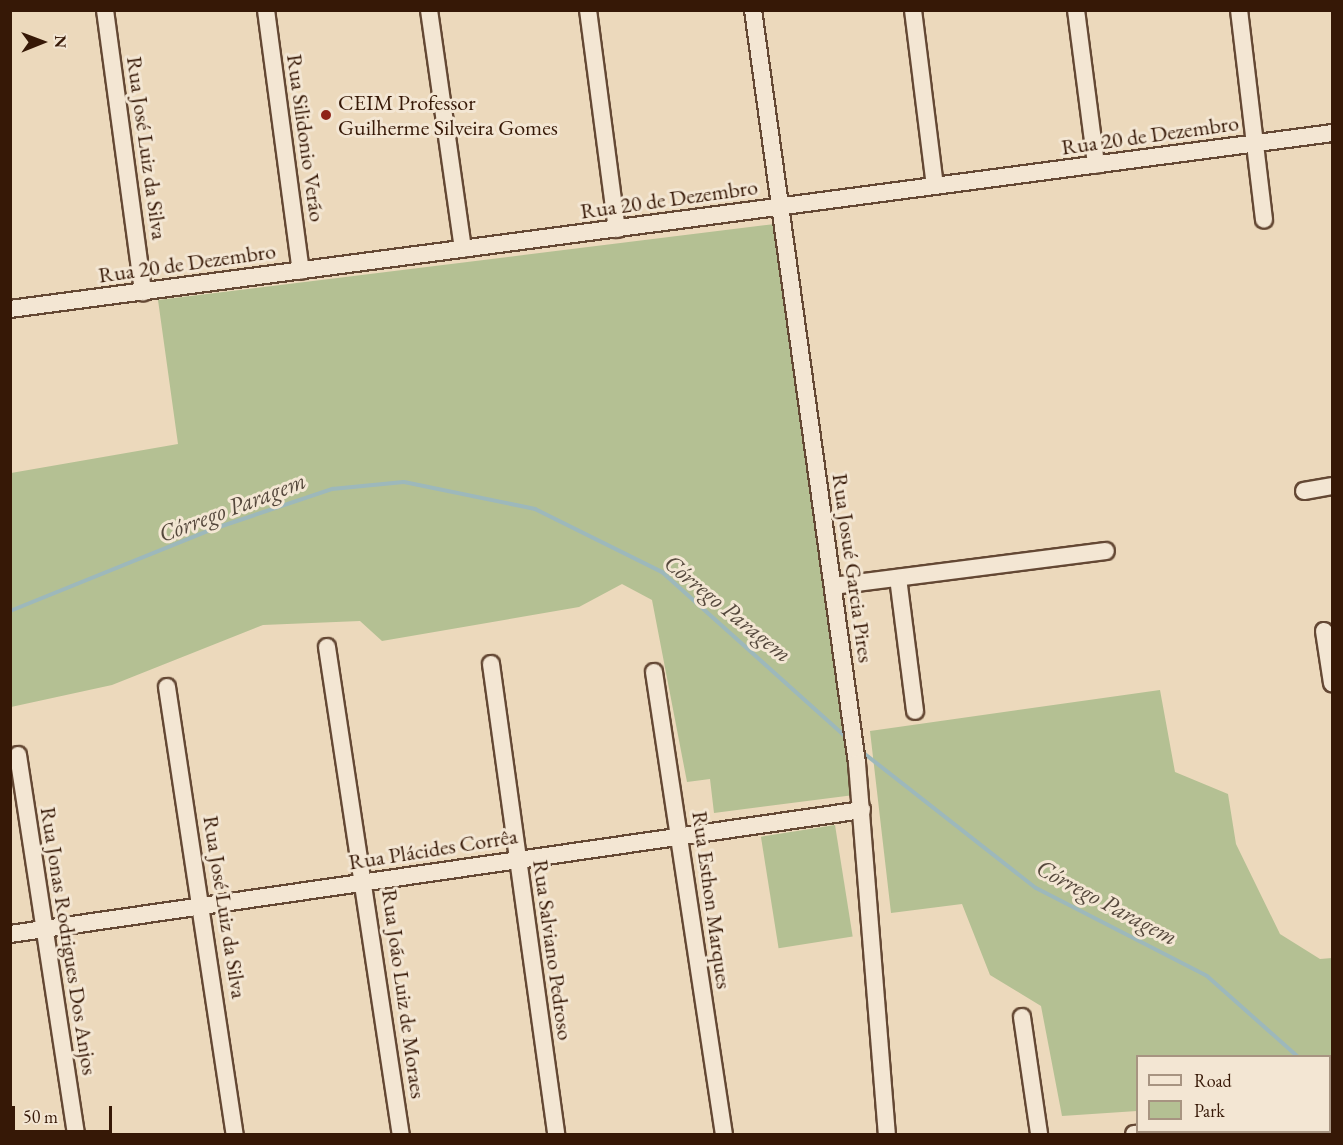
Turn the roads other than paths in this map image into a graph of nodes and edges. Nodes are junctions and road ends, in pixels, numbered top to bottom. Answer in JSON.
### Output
{"nodes":[{"id":1,"x":105,"y":10,"type":"edge"},
{"id":2,"x":266,"y":10,"type":"edge"},
{"id":3,"x":429,"y":10,"type":"edge"},
{"id":4,"x":588,"y":10,"type":"edge"},
{"id":5,"x":753,"y":10,"type":"edge"},
{"id":6,"x":913,"y":10,"type":"edge"},
{"id":7,"x":1076,"y":10,"type":"edge"},
{"id":8,"x":1239,"y":10,"type":"edge"},
{"id":9,"x":1332,"y":133,"type":"edge"},
{"id":10,"x":1256,"y":143,"type":"junction"},
{"id":11,"x":1096,"y":165,"type":"junction"},
{"id":12,"x":936,"y":186,"type":"junction"},
{"id":13,"x":779,"y":207,"type":"junction"},
{"id":14,"x":1264,"y":220,"type":"dead end"},
{"id":15,"x":617,"y":228,"type":"junction"},
{"id":16,"x":463,"y":249,"type":"junction"},
{"id":17,"x":301,"y":271,"type":"junction"},
{"id":18,"x":143,"y":292,"type":"junction"},
{"id":19,"x":10,"y":309,"type":"edge"},
{"id":20,"x":1332,"y":486,"type":"edge"},
{"id":21,"x":1304,"y":491,"type":"dead end"},
{"id":22,"x":1106,"y":551,"type":"dead end"},
{"id":23,"x":898,"y":578,"type":"junction"},
{"id":24,"x":833,"y":586,"type":"junction"},
{"id":25,"x":1324,"y":631,"type":"dead end"},
{"id":26,"x":327,"y":647,"type":"dead end"},
{"id":27,"x":491,"y":664,"type":"dead end"},
{"id":28,"x":654,"y":672,"type":"dead end"},
{"id":29,"x":1332,"y":683,"type":"edge"},
{"id":30,"x":167,"y":687,"type":"dead end"},
{"id":31,"x":915,"y":711,"type":"dead end"},
{"id":32,"x":18,"y":755,"type":"dead end"},
{"id":33,"x":862,"y":810,"type":"junction"},
{"id":34,"x":680,"y":833,"type":"junction"},
{"id":35,"x":518,"y":858,"type":"junction"},
{"id":36,"x":366,"y":882,"type":"junction"},
{"id":37,"x":203,"y":906,"type":"junction"},
{"id":38,"x":47,"y":929,"type":"junction"},
{"id":39,"x":10,"y":934,"type":"edge"},
{"id":40,"x":1022,"y":1017,"type":"dead end"},
{"id":41,"x":76,"y":1134,"type":"edge"},
{"id":42,"x":236,"y":1134,"type":"edge"},
{"id":43,"x":401,"y":1134,"type":"edge"},
{"id":44,"x":556,"y":1134,"type":"edge"},
{"id":45,"x":724,"y":1134,"type":"edge"},
{"id":46,"x":887,"y":1134,"type":"edge"},
{"id":47,"x":1039,"y":1134,"type":"edge"}],
"edges":[{"from":1,"to":18,"type":"street","name":"Rua José Luiz da Silva"},
{"from":2,"to":17,"type":"street","name":"Rua Silidonio Verão"},
{"from":3,"to":16,"type":"street"},
{"from":4,"to":15,"type":"street"},
{"from":5,"to":13,"type":"street","name":"Rua Josué Garcia Pires"},
{"from":6,"to":12,"type":"street"},
{"from":7,"to":11,"type":"street"},
{"from":8,"to":10,"type":"street"},
{"from":9,"to":10,"type":"street","name":"Rua 20 de Dezembro"},
{"from":10,"to":11,"type":"street","name":"Rua 20 de Dezembro"},
{"from":10,"to":14,"type":"street"},
{"from":11,"to":12,"type":"street","name":"Rua 20 de Dezembro"},
{"from":12,"to":13,"type":"street","name":"Rua 20 de Dezembro"},
{"from":13,"to":15,"type":"street","name":"Rua 20 de Dezembro"},
{"from":13,"to":24,"type":"street","name":"Rua Josué Garcia Pires"},
{"from":15,"to":16,"type":"street","name":"Rua 20 de Dezembro"},
{"from":16,"to":17,"type":"street","name":"Rua 20 de Dezembro"},
{"from":17,"to":18,"type":"street","name":"Rua 20 de Dezembro"},
{"from":18,"to":19,"type":"street","name":"Rua 20 de Dezembro"},
{"from":20,"to":21,"type":"street"},
{"from":22,"to":23,"type":"street"},
{"from":23,"to":24,"type":"street"},
{"from":23,"to":31,"type":"street"},
{"from":24,"to":33,"type":"street","name":"Rua Josué Garcia Pires"},
{"from":25,"to":29,"type":"street"},
{"from":26,"to":36,"type":"street","name":"Rua João Luiz de Moraes"},
{"from":27,"to":35,"type":"street","name":"Rua Salviano Pedroso"},
{"from":28,"to":34,"type":"street","name":"Rua Esthon Marques"},
{"from":30,"to":37,"type":"street","name":"Rua José Luiz da Silva"},
{"from":32,"to":38,"type":"street","name":"Rua Jonas Rodrigues Dos Anjos"},
{"from":33,"to":34,"type":"street","name":"Rua Plácides Corrêa"},
{"from":33,"to":46,"type":"street","name":"Rua Josué Garcia Pires"},
{"from":34,"to":35,"type":"street","name":"Rua Plácides Corrêa"},
{"from":34,"to":45,"type":"street","name":"Rua Esthon Marques"},
{"from":35,"to":36,"type":"street","name":"Rua Plácides Corrêa"},
{"from":35,"to":44,"type":"street","name":"Rua Salviano Pedroso"},
{"from":36,"to":37,"type":"street","name":"Rua Plácides Corrêa"},
{"from":36,"to":43,"type":"street","name":"Rua João Luiz de Moraes"},
{"from":37,"to":38,"type":"street","name":"Rua Plácides Corrêa"},
{"from":37,"to":42,"type":"street","name":"Rua José Luiz da Silva"},
{"from":38,"to":39,"type":"street","name":"Rua Plácides Corrêa"},
{"from":38,"to":41,"type":"street","name":"Rua Jonas Rodrigues Dos Anjos"},
{"from":40,"to":47,"type":"street"}]}
